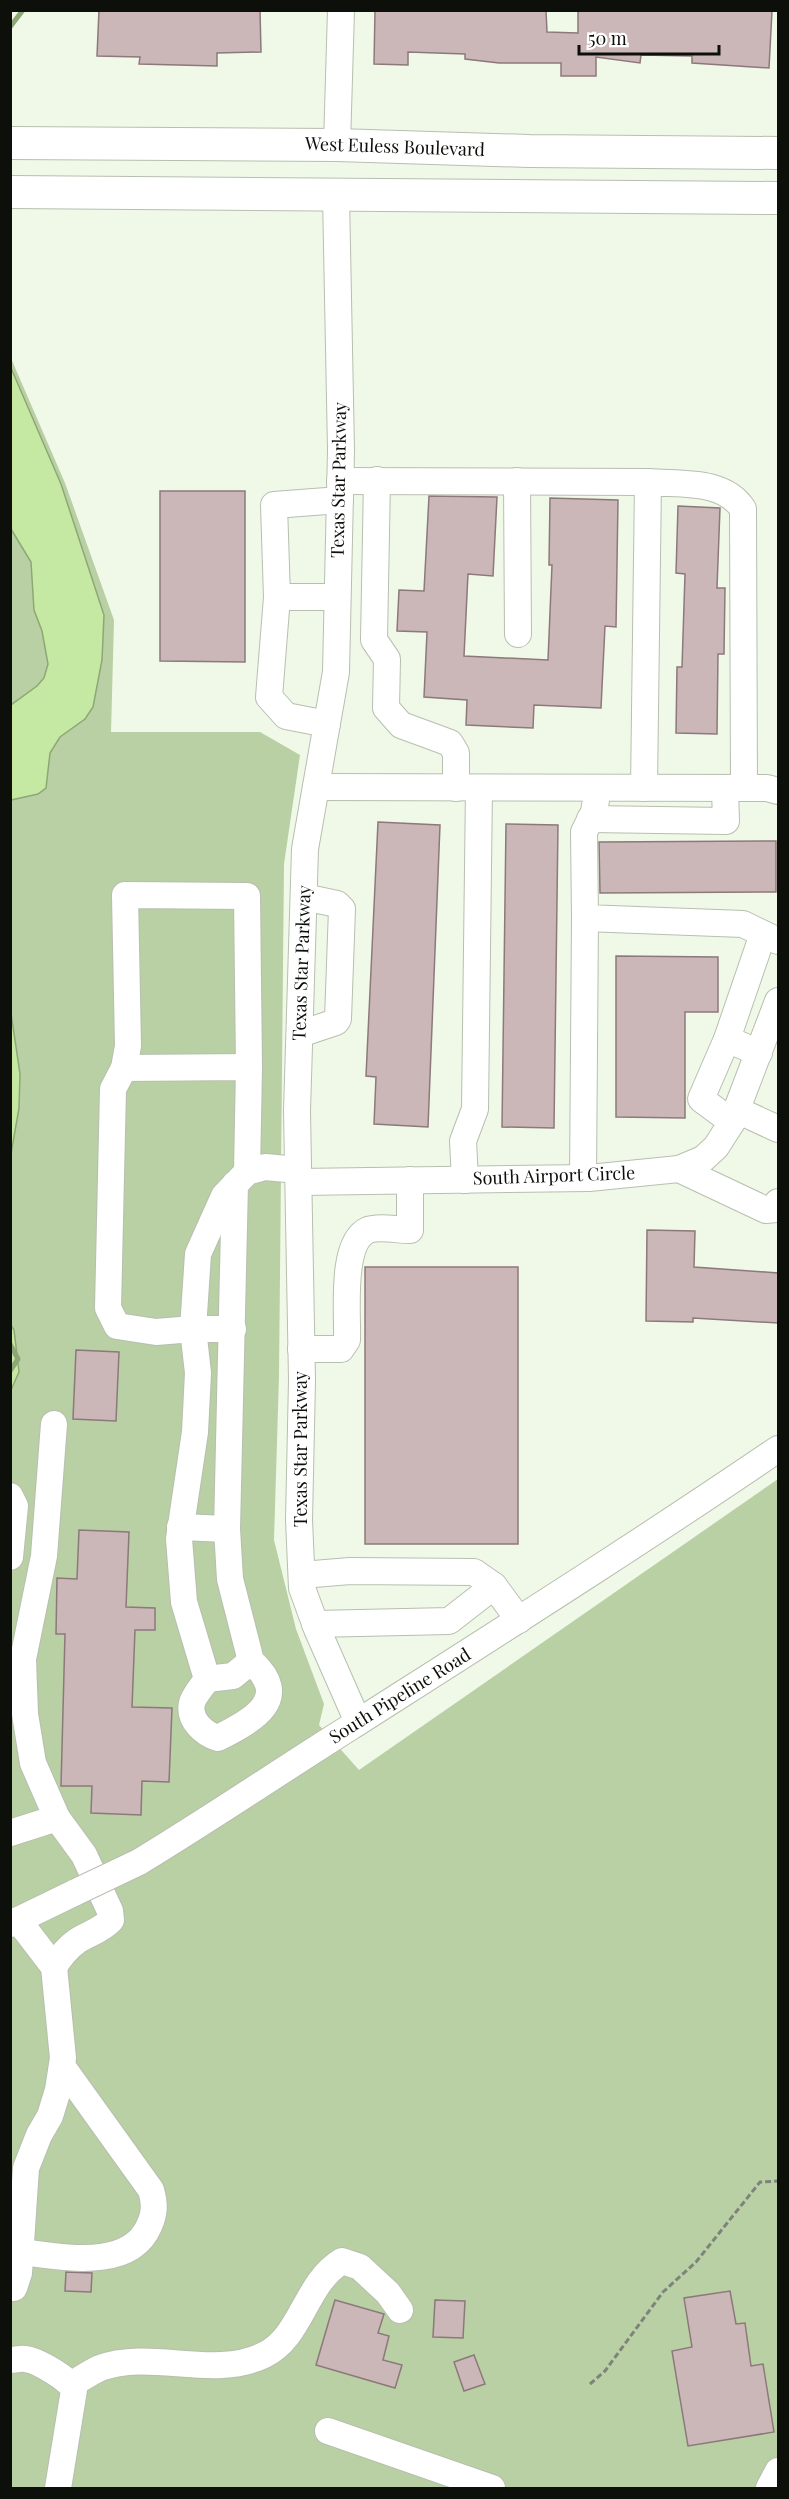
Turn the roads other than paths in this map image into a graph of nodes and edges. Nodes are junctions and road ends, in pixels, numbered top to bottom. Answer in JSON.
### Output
{"nodes":[{"id":1,"x":340,"y":10,"type":"edge"},
{"id":2,"x":10,"y":143,"type":"edge"},
{"id":3,"x":337,"y":145,"type":"junction"},
{"id":4,"x":778,"y":153,"type":"edge"},
{"id":5,"x":10,"y":192,"type":"edge"},
{"id":6,"x":336,"y":195,"type":"junction"},
{"id":7,"x":778,"y":198,"type":"edge"},
{"id":8,"x":377,"y":480,"type":"junction"},
{"id":9,"x":517,"y":481,"type":"junction"},
{"id":10,"x":648,"y":482,"type":"junction"},
{"id":11,"x":340,"y":490,"type":"junction"},
{"id":12,"x":278,"y":597,"type":"junction"},
{"id":13,"x":337,"y":597,"type":"junction"},
{"id":14,"x":518,"y":634,"type":"dead end"},
{"id":15,"x":327,"y":724,"type":"junction"},
{"id":16,"x":316,"y":787,"type":"junction"},
{"id":17,"x":467,"y":788,"type":"junction"},
{"id":18,"x":598,"y":788,"type":"junction"},
{"id":19,"x":644,"y":788,"type":"junction"},
{"id":20,"x":735,"y":788,"type":"junction"},
{"id":21,"x":778,"y":791,"type":"edge"},
{"id":22,"x":590,"y":819,"type":"junction"},
{"id":23,"x":304,"y":897,"type":"junction"},
{"id":24,"x":585,"y":918,"type":"junction"},
{"id":25,"x":771,"y":937,"type":"edge"},
{"id":26,"x":778,"y":1001,"type":"edge"},
{"id":27,"x":300,"y":1034,"type":"junction"},
{"id":28,"x":727,"y":1039,"type":"junction"},
{"id":29,"x":759,"y":1053,"type":"junction"},
{"id":30,"x":249,"y":1067,"type":"junction"},
{"id":31,"x":124,"y":1068,"type":"junction"},
{"id":32,"x":734,"y":1116,"type":"junction"},
{"id":33,"x":778,"y":1128,"type":"edge"},
{"id":34,"x":679,"y":1169,"type":"junction"},
{"id":35,"x":298,"y":1176,"type":"junction"},
{"id":36,"x":241,"y":1178,"type":"junction"},
{"id":37,"x":583,"y":1178,"type":"junction"},
{"id":38,"x":410,"y":1180,"type":"junction"},
{"id":39,"x":465,"y":1180,"type":"junction"},
{"id":40,"x":778,"y":1202,"type":"edge"},
{"id":41,"x":193,"y":1329,"type":"junction"},
{"id":42,"x":233,"y":1329,"type":"junction"},
{"id":43,"x":301,"y":1349,"type":"junction"},
{"id":44,"x":54,"y":1424,"type":"dead end"},
{"id":45,"x":778,"y":1449,"type":"edge"},
{"id":46,"x":10,"y":1496,"type":"edge"},
{"id":47,"x":180,"y":1527,"type":"junction"},
{"id":48,"x":227,"y":1529,"type":"junction"},
{"id":49,"x":10,"y":1557,"type":"edge"},
{"id":50,"x":302,"y":1575,"type":"junction"},
{"id":51,"x":495,"y":1586,"type":"junction"},
{"id":52,"x":519,"y":1620,"type":"junction"},
{"id":53,"x":315,"y":1624,"type":"junction"},
{"id":54,"x":252,"y":1660,"type":"junction"},
{"id":55,"x":207,"y":1679,"type":"junction"},
{"id":56,"x":358,"y":1722,"type":"junction"},
{"id":57,"x":57,"y":1818,"type":"junction"},
{"id":58,"x":10,"y":1833,"type":"edge"},
{"id":59,"x":14,"y":1922,"type":"edge"},
{"id":60,"x":54,"y":1967,"type":"junction"},
{"id":61,"x":62,"y":2066,"type":"junction"},
{"id":62,"x":20,"y":2252,"type":"junction"},
{"id":63,"x":10,"y":2288,"type":"edge"},
{"id":64,"x":400,"y":2310,"type":"dead end"},
{"id":65,"x":10,"y":2360,"type":"edge"},
{"id":66,"x":72,"y":2384,"type":"junction"},
{"id":67,"x":328,"y":2431,"type":"dead end"},
{"id":68,"x":778,"y":2471,"type":"edge"},
{"id":69,"x":58,"y":2488,"type":"edge"},
{"id":70,"x":492,"y":2488,"type":"edge"},
{"id":71,"x":769,"y":2488,"type":"edge"}],
"edges":[{"from":1,"to":3,"type":"street"},
{"from":2,"to":3,"type":"main road","name":"West Euless Boulevard"},
{"from":3,"to":4,"type":"main road","name":"West Euless Boulevard"},
{"from":3,"to":6,"type":"main road"},
{"from":5,"to":6,"type":"main road"},
{"from":6,"to":7,"type":"main road"},
{"from":6,"to":11,"type":"street","name":"Texas Star Parkway"},
{"from":8,"to":9,"type":"street"},
{"from":8,"to":11,"type":"street"},
{"from":8,"to":17,"type":"street"},
{"from":9,"to":10,"type":"street"},
{"from":9,"to":14,"type":"street"},
{"from":10,"to":19,"type":"street"},
{"from":10,"to":20,"type":"street"},
{"from":11,"to":12,"type":"street"},
{"from":11,"to":13,"type":"street","name":"Texas Star Parkway"},
{"from":12,"to":13,"type":"street"},
{"from":12,"to":15,"type":"street"},
{"from":13,"to":15,"type":"street","name":"Texas Star Parkway"},
{"from":15,"to":16,"type":"street","name":"Texas Star Parkway"},
{"from":16,"to":17,"type":"street"},
{"from":16,"to":23,"type":"street","name":"Texas Star Parkway"},
{"from":17,"to":18,"type":"street"},
{"from":17,"to":39,"type":"street"},
{"from":18,"to":19,"type":"street"},
{"from":18,"to":22,"type":"street"},
{"from":19,"to":20,"type":"street"},
{"from":20,"to":21,"type":"street"},
{"from":20,"to":22,"type":"street"},
{"from":22,"to":24,"type":"street"},
{"from":23,"to":27,"type":"street","name":"Texas Star Parkway"},
{"from":23,"to":27,"type":"street"},
{"from":24,"to":25,"type":"street"},
{"from":24,"to":37,"type":"street"},
{"from":25,"to":28,"type":"street"},
{"from":26,"to":29,"type":"street","name":"South Airport Circle"},
{"from":27,"to":35,"type":"street","name":"Texas Star Parkway"},
{"from":28,"to":29,"type":"street"},
{"from":28,"to":32,"type":"street"},
{"from":29,"to":32,"type":"street","name":"South Airport Circle"},
{"from":30,"to":31,"type":"street"},
{"from":30,"to":31,"type":"street"},
{"from":30,"to":36,"type":"street"},
{"from":31,"to":41,"type":"street"},
{"from":32,"to":33,"type":"street"},
{"from":32,"to":34,"type":"street","name":"South Airport Circle"},
{"from":34,"to":37,"type":"street","name":"South Airport Circle"},
{"from":34,"to":40,"type":"street"},
{"from":35,"to":36,"type":"street","name":"South Airport Circle"},
{"from":35,"to":38,"type":"street","name":"South Airport Circle"},
{"from":35,"to":43,"type":"street","name":"Texas Star Parkway"},
{"from":36,"to":41,"type":"street"},
{"from":36,"to":42,"type":"street"},
{"from":37,"to":39,"type":"street","name":"South Airport Circle"},
{"from":38,"to":39,"type":"street","name":"South Airport Circle"},
{"from":38,"to":43,"type":"street"},
{"from":41,"to":42,"type":"street"},
{"from":41,"to":47,"type":"street"},
{"from":42,"to":48,"type":"street"},
{"from":43,"to":50,"type":"street","name":"Texas Star Parkway"},
{"from":44,"to":57,"type":"street"},
{"from":45,"to":52,"type":"street","name":"South Pipeline Road"},
{"from":46,"to":49,"type":"street"},
{"from":47,"to":48,"type":"street"},
{"from":47,"to":55,"type":"street"},
{"from":48,"to":54,"type":"street"},
{"from":50,"to":51,"type":"street"},
{"from":50,"to":53,"type":"street","name":"Texas Star Parkway"},
{"from":51,"to":52,"type":"street"},
{"from":51,"to":53,"type":"street"},
{"from":52,"to":56,"type":"street","name":"South Pipeline Road"},
{"from":53,"to":56,"type":"street","name":"Texas Star Parkway"},
{"from":54,"to":55,"type":"street"},
{"from":54,"to":55,"type":"street"},
{"from":56,"to":59,"type":"street","name":"South Pipeline Road","bridge":true},
{"from":57,"to":58,"type":"street"},
{"from":57,"to":60,"type":"street"},
{"from":59,"to":60,"type":"street"},
{"from":60,"to":61,"type":"street"},
{"from":61,"to":62,"type":"street"},
{"from":61,"to":62,"type":"street"},
{"from":62,"to":63,"type":"street"},
{"from":64,"to":66,"type":"street"},
{"from":65,"to":66,"type":"street"},
{"from":66,"to":69,"type":"street"},
{"from":67,"to":70,"type":"street"},
{"from":68,"to":71,"type":"street"}]}
